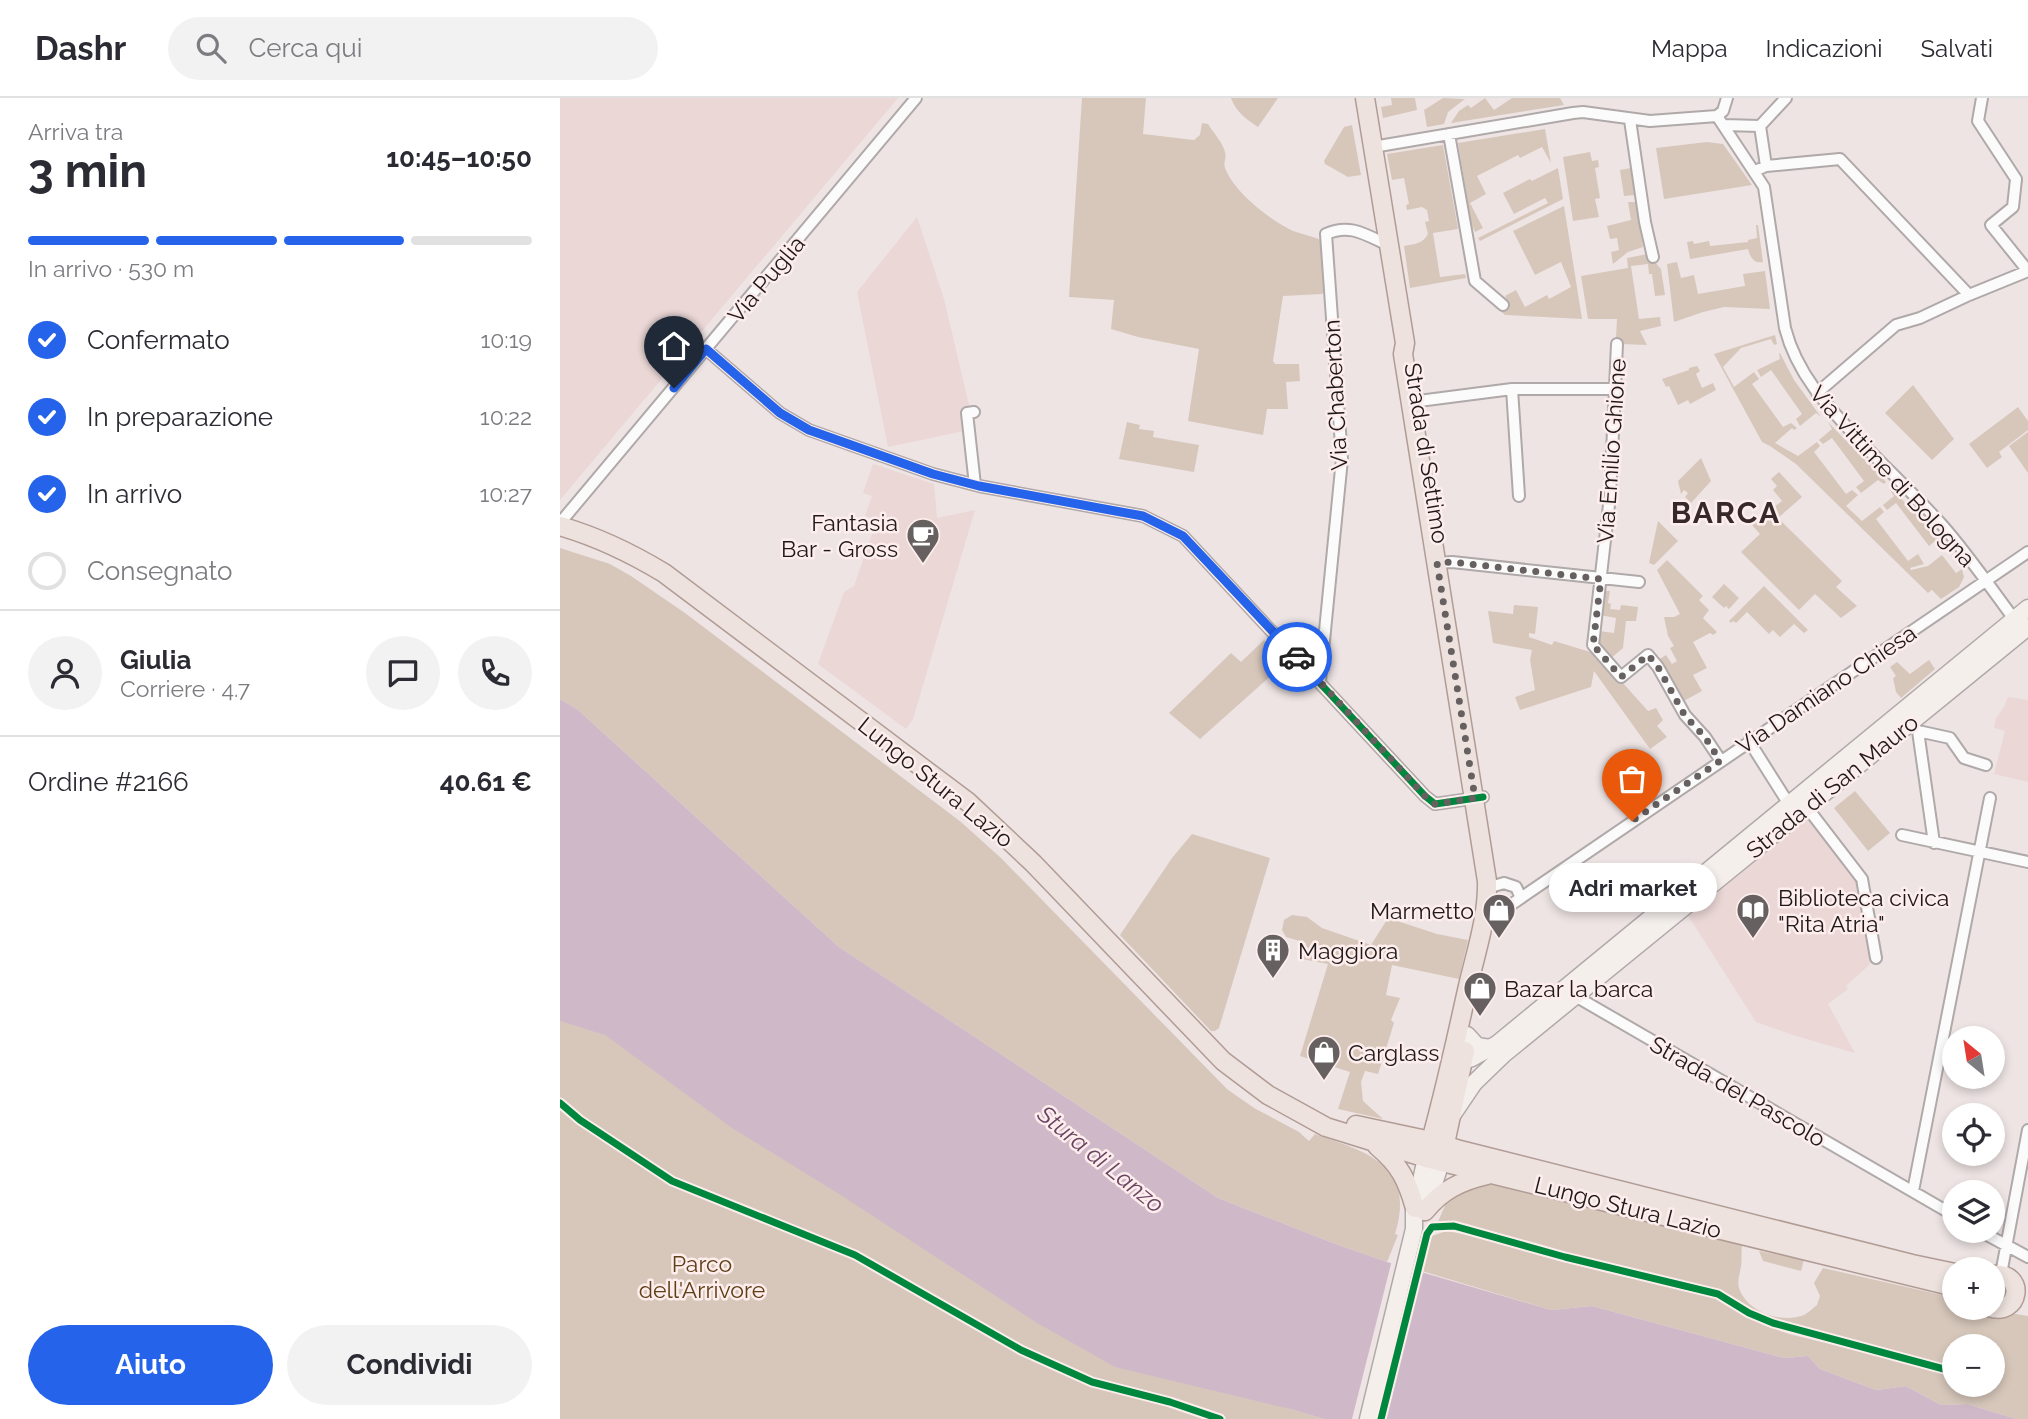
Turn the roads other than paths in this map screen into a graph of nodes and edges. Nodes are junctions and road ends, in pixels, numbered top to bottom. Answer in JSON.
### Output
{"nodes":[{"id":1,"x":916,"y":98,"type":"edge"},
{"id":2,"x":1364,"y":98,"type":"edge"},
{"id":3,"x":1727,"y":98,"type":"edge"},
{"id":4,"x":1786,"y":98,"type":"edge"},
{"id":5,"x":1982,"y":98,"type":"edge"},
{"id":6,"x":1630,"y":120,"type":"junction"},
{"id":7,"x":1721,"y":121,"type":"junction"},
{"id":8,"x":1760,"y":126,"type":"junction"},
{"id":9,"x":1449,"y":134,"type":"junction"},
{"id":10,"x":1373,"y":148,"type":"junction"},
{"id":11,"x":1766,"y":166,"type":"junction"},
{"id":12,"x":1755,"y":171,"type":"junction"},
{"id":13,"x":1388,"y":245,"type":"junction"},
{"id":14,"x":1653,"y":257,"type":"dead end"},
{"id":15,"x":2028,"y":271,"type":"edge"},
{"id":16,"x":1969,"y":295,"type":"junction"},
{"id":17,"x":1503,"y":305,"type":"dead end"},
{"id":18,"x":1873,"y":327,"type":"dead end"},
{"id":19,"x":1880,"y":339,"type":"junction"},
{"id":20,"x":1618,"y":344,"type":"dead end"},
{"id":21,"x":706,"y":349,"type":"junction"},
{"id":22,"x":1512,"y":389,"type":"junction"},
{"id":23,"x":1616,"y":389,"type":"junction"},
{"id":24,"x":1816,"y":393,"type":"junction"},
{"id":25,"x":1415,"y":402,"type":"junction"},
{"id":26,"x":974,"y":412,"type":"dead end"},
{"id":27,"x":975,"y":485,"type":"junction"},
{"id":28,"x":1519,"y":496,"type":"dead end"},
{"id":29,"x":560,"y":524,"type":"edge"},
{"id":30,"x":2028,"y":552,"type":"edge"},
{"id":31,"x":1441,"y":563,"type":"junction"},
{"id":32,"x":1601,"y":579,"type":"junction"},
{"id":33,"x":1985,"y":580,"type":"junction"},
{"id":34,"x":1640,"y":582,"type":"dead end"},
{"id":35,"x":2028,"y":608,"type":"edge"},
{"id":36,"x":2022,"y":626,"type":"edge"},
{"id":37,"x":1320,"y":681,"type":"junction"},
{"id":38,"x":1914,"y":727,"type":"junction"},
{"id":39,"x":1749,"y":741,"type":"junction"},
{"id":40,"x":1720,"y":761,"type":"junction"},
{"id":41,"x":1986,"y":765,"type":"dead end"},
{"id":42,"x":1479,"y":797,"type":"junction"},
{"id":43,"x":1990,"y":798,"type":"dead end"},
{"id":44,"x":1797,"y":809,"type":"junction"},
{"id":45,"x":1902,"y":835,"type":"dead end"},
{"id":46,"x":1934,"y":843,"type":"junction"},
{"id":47,"x":1979,"y":852,"type":"junction"},
{"id":48,"x":2028,"y":862,"type":"edge"},
{"id":49,"x":1493,"y":886,"type":"junction"},
{"id":50,"x":1521,"y":898,"type":"junction"},
{"id":51,"x":1491,"y":913,"type":"junction"},
{"id":52,"x":1876,"y":958,"type":"dead end"},
{"id":53,"x":1570,"y":993,"type":"junction"},
{"id":54,"x":1467,"y":1035,"type":"junction"},
{"id":55,"x":1490,"y":1048,"type":"junction"},
{"id":56,"x":1457,"y":1063,"type":"junction"},
{"id":57,"x":1305,"y":1115,"type":"junction"},
{"id":58,"x":1452,"y":1116,"type":"junction"},
{"id":59,"x":2028,"y":1130,"type":"edge"},
{"id":60,"x":1369,"y":1140,"type":"junction"},
{"id":61,"x":1436,"y":1151,"type":"junction"},
{"id":62,"x":2025,"y":1158,"type":"edge"},
{"id":63,"x":1492,"y":1174,"type":"junction"},
{"id":64,"x":1913,"y":1191,"type":"junction"},
{"id":65,"x":1942,"y":1208,"type":"edge"},
{"id":66,"x":1420,"y":1210,"type":"junction"},
{"id":67,"x":1999,"y":1243,"type":"edge"},
{"id":68,"x":2006,"y":1247,"type":"junction"},
{"id":69,"x":2028,"y":1257,"type":"edge"},
{"id":70,"x":1942,"y":1269,"type":"edge"},
{"id":71,"x":1942,"y":1284,"type":"edge"},
{"id":72,"x":2013,"y":1289,"type":"edge"},
{"id":73,"x":1368,"y":1419,"type":"edge"}],
"edges":[{"from":1,"to":21,"type":"street","name":"Via Puglia"},
{"from":2,"to":10,"type":"main road","name":"Strada di Settimo"},
{"from":3,"to":7,"type":"street"},
{"from":4,"to":8,"type":"street"},
{"from":5,"to":15,"type":"street"},
{"from":6,"to":7,"type":"street"},
{"from":6,"to":9,"type":"street"},
{"from":6,"to":14,"type":"street"},
{"from":7,"to":8,"type":"street"},
{"from":7,"to":12,"type":"street","name":"Via Vittime di Bologna"},
{"from":8,"to":11,"type":"street"},
{"from":9,"to":10,"type":"street"},
{"from":9,"to":17,"type":"street"},
{"from":10,"to":13,"type":"main road","name":"Strada di Settimo"},
{"from":11,"to":12,"type":"street"},
{"from":11,"to":16,"type":"street"},
{"from":12,"to":24,"type":"street","name":"Via Vittime di Bologna"},
{"from":13,"to":25,"type":"main road","name":"Strada di Settimo"},
{"from":13,"to":37,"type":"street","name":"Via Chaberton"},
{"from":15,"to":16,"type":"street"},
{"from":16,"to":19,"type":"street"},
{"from":18,"to":19,"type":"street"},
{"from":19,"to":24,"type":"street"},
{"from":20,"to":23,"type":"street","name":"Via Emilio Ghione"},
{"from":21,"to":27,"type":"street"},
{"from":21,"to":29,"type":"street","name":"Via Puglia"},
{"from":22,"to":23,"type":"street"},
{"from":22,"to":25,"type":"street"},
{"from":22,"to":28,"type":"street"},
{"from":23,"to":32,"type":"street","name":"Via Emilio Ghione"},
{"from":24,"to":33,"type":"street","name":"Via Vittime di Bologna"},
{"from":25,"to":31,"type":"main road","name":"Strada di Settimo"},
{"from":26,"to":27,"type":"street"},
{"from":27,"to":37,"type":"street"},
{"from":29,"to":57,"type":"main road","name":"Lungo Stura Lazio"},
{"from":30,"to":33,"type":"street","name":"Via Damiano Chiesa"},
{"from":31,"to":32,"type":"street"},
{"from":31,"to":42,"type":"main road","name":"Strada di Settimo"},
{"from":32,"to":34,"type":"street"},
{"from":32,"to":40,"type":"street","name":"Via Emilio Ghione"},
{"from":33,"to":36,"type":"street","name":"Via Vittime di Bologna"},
{"from":33,"to":39,"type":"street","name":"Via Damiano Chiesa"},
{"from":35,"to":36,"type":"main road","name":"Strada di San Mauro"},
{"from":36,"to":38,"type":"main road","name":"Strada di San Mauro"},
{"from":36,"to":44,"type":"main road","name":"Strada di San Mauro"},
{"from":37,"to":42,"type":"street"},
{"from":38,"to":41,"type":"street"},
{"from":38,"to":44,"type":"main road","name":"Strada di San Mauro"},
{"from":38,"to":46,"type":"street"},
{"from":39,"to":40,"type":"street","name":"Via Damiano Chiesa"},
{"from":39,"to":44,"type":"street"},
{"from":40,"to":50,"type":"street","name":"Via Damiano Chiesa"},
{"from":42,"to":49,"type":"main road","name":"Strada di Settimo"},
{"from":43,"to":47,"type":"street"},
{"from":44,"to":52,"type":"street"},
{"from":44,"to":53,"type":"main road","name":"Strada di San Mauro"},
{"from":45,"to":46,"type":"street"},
{"from":46,"to":47,"type":"street"},
{"from":47,"to":48,"type":"street"},
{"from":47,"to":64,"type":"street"},
{"from":49,"to":50,"type":"street"},
{"from":49,"to":51,"type":"main road","name":"Strada di Settimo"},
{"from":50,"to":51,"type":"street","name":"Via Damiano Chiesa"},
{"from":51,"to":54,"type":"main road","name":"Strada di Settimo"},
{"from":51,"to":56,"type":"main road","name":"Strada di Settimo"},
{"from":53,"to":55,"type":"main road","name":"Strada di San Mauro"},
{"from":53,"to":58,"type":"main road","name":"Strada di San Mauro"},
{"from":53,"to":64,"type":"street","name":"Strada del Pascolo"},
{"from":54,"to":55,"type":"main road"},
{"from":54,"to":56,"type":"main road","name":"Strada di Settimo"},
{"from":55,"to":56,"type":"main road","name":"Strada di San Mauro"},
{"from":56,"to":58,"type":"main road"},
{"from":56,"to":61,"type":"main road"},
{"from":57,"to":60,"type":"main road","name":"Lungo Stura Lazio"},
{"from":57,"to":61,"type":"main road","name":"Lungo Stura Lazio"},
{"from":58,"to":61,"type":"main road"},
{"from":59,"to":62,"type":"street"},
{"from":60,"to":61,"type":"main road","name":"Lungo Stura Lazio"},
{"from":60,"to":66,"type":"main road"},
{"from":61,"to":63,"type":"main road","name":"Lungo Stura Lazio"},
{"from":61,"to":66,"type":"main road"},
{"from":61,"to":70,"type":"main road","name":"Lungo Stura Lazio"},
{"from":62,"to":68,"type":"street"},
{"from":63,"to":66,"type":"main road"},
{"from":63,"to":71,"type":"main road","name":"Lungo Stura Lazio"},
{"from":64,"to":65,"type":"street","name":"Strada del Pascolo"},
{"from":66,"to":73,"type":"main road"},
{"from":67,"to":68,"type":"street"},
{"from":68,"to":69,"type":"street"},
{"from":68,"to":72,"type":"street"}]}
